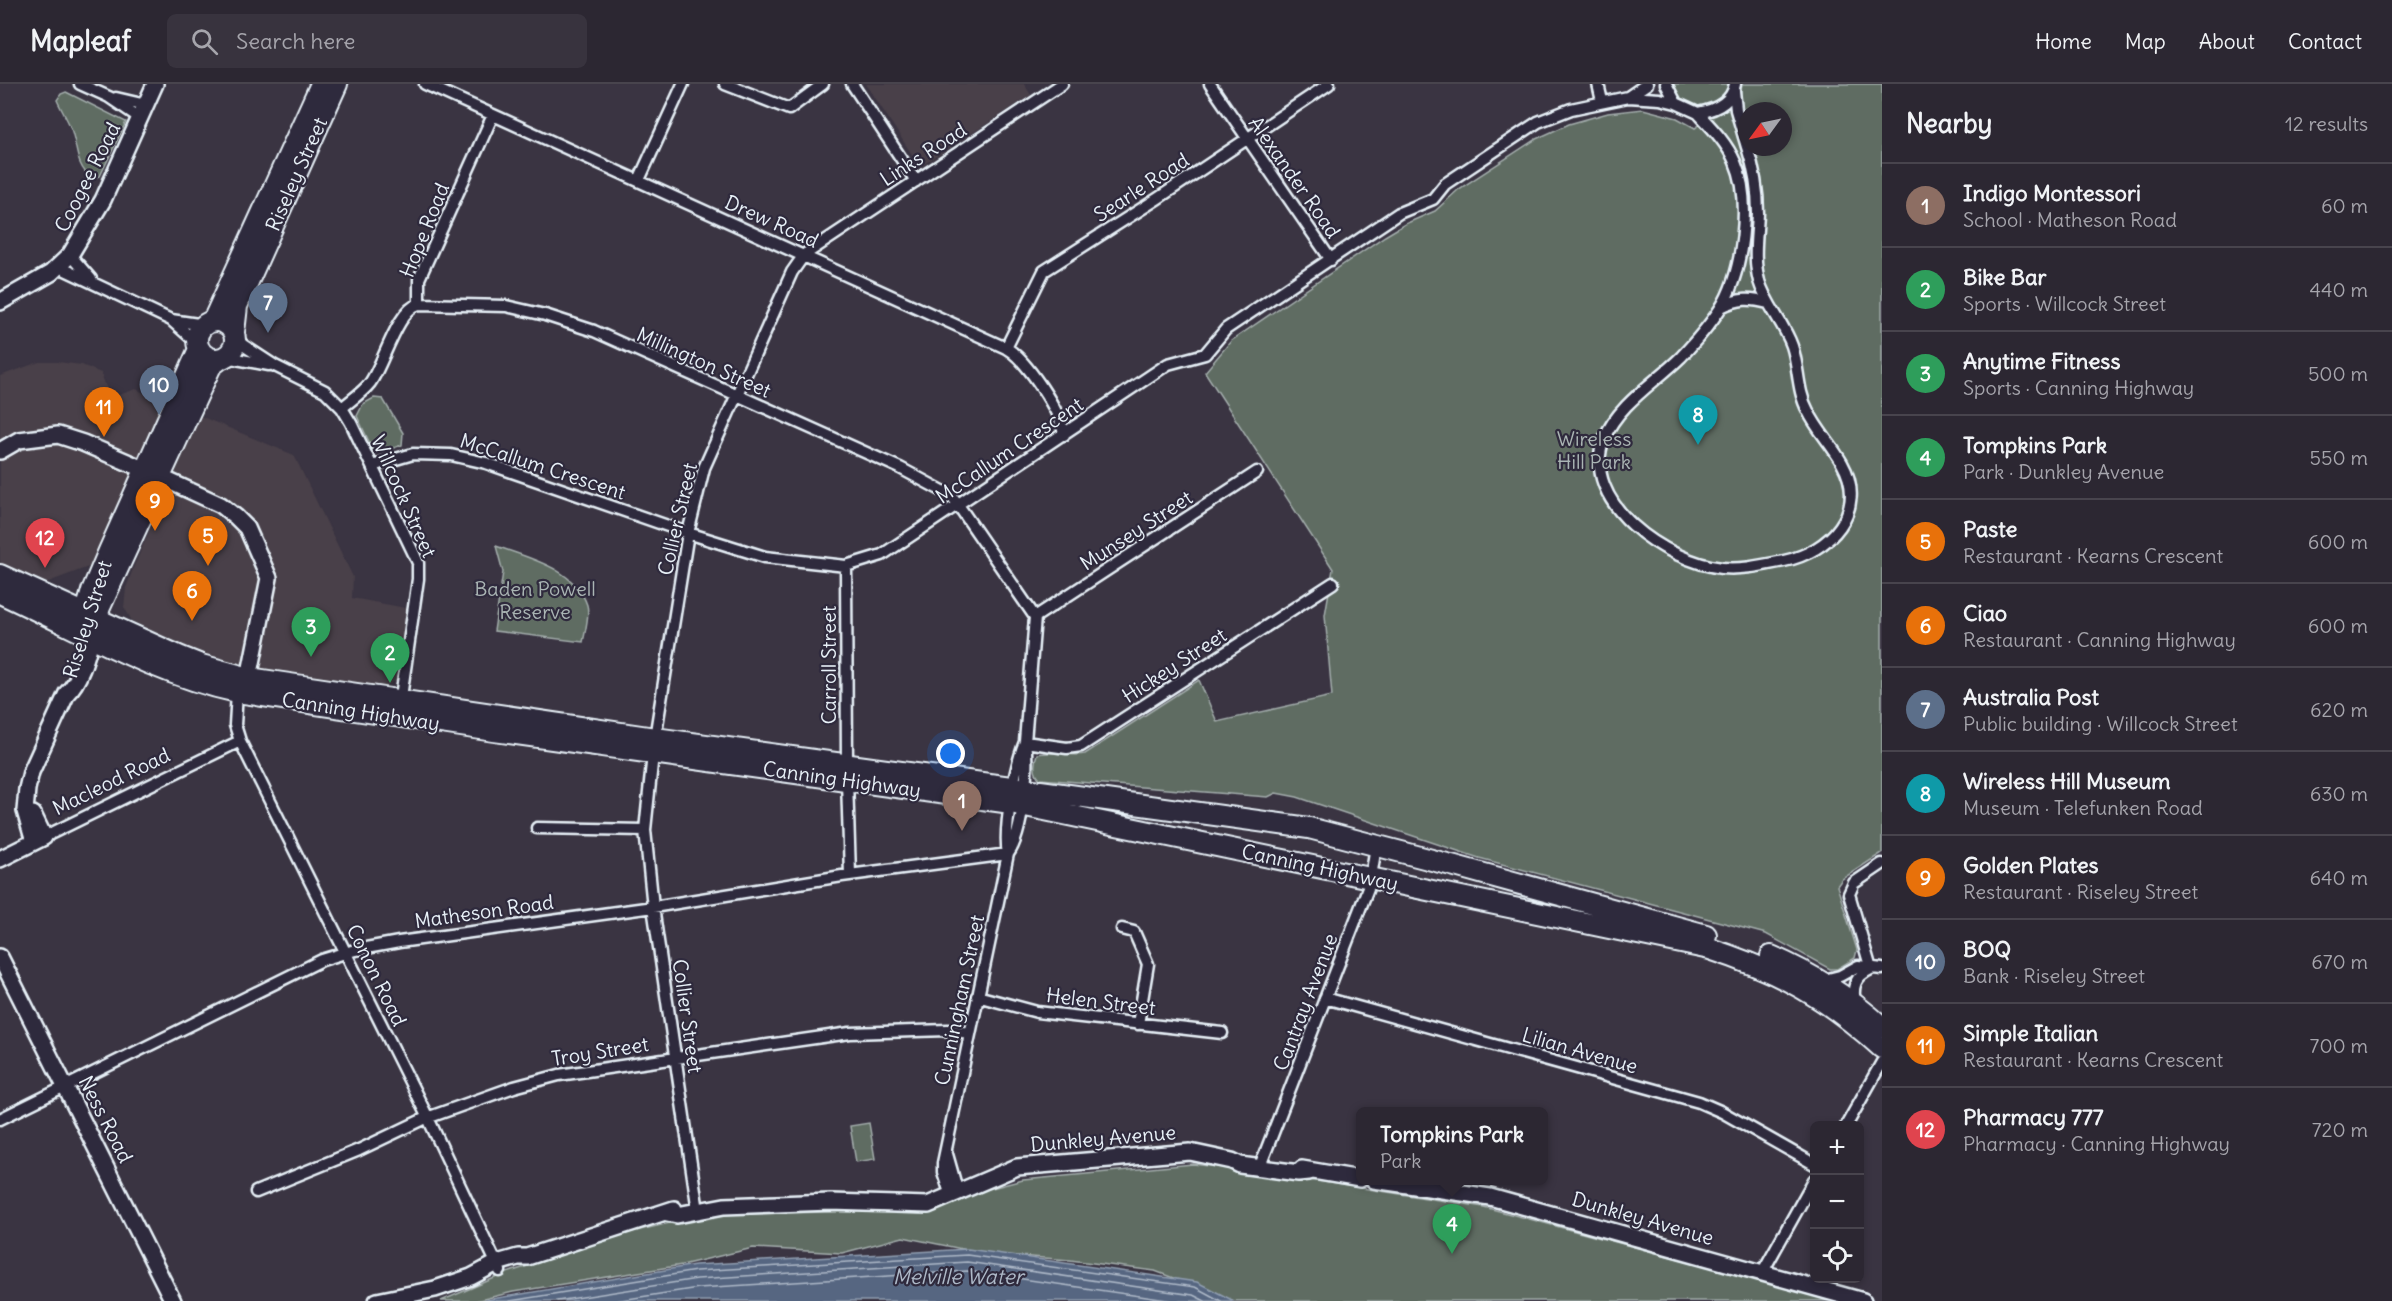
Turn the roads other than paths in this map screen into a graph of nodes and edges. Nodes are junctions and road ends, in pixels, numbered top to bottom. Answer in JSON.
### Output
{"nodes":[{"id":1,"x":80,"y":84,"type":"edge"},
{"id":2,"x":155,"y":84,"type":"edge"},
{"id":3,"x":321,"y":84,"type":"edge"},
{"id":4,"x":337,"y":84,"type":"edge"},
{"id":5,"x":425,"y":84,"type":"edge"},
{"id":6,"x":683,"y":84,"type":"edge"},
{"id":7,"x":725,"y":84,"type":"edge"},
{"id":8,"x":823,"y":84,"type":"edge"},
{"id":9,"x":852,"y":84,"type":"edge"},
{"id":10,"x":1062,"y":84,"type":"edge"},
{"id":11,"x":1210,"y":84,"type":"edge"},
{"id":12,"x":1329,"y":84,"type":"edge"},
{"id":13,"x":1598,"y":84,"type":"edge"},
{"id":14,"x":1647,"y":84,"type":"edge"},
{"id":15,"x":1665,"y":84,"type":"edge"},
{"id":16,"x":1735,"y":88,"type":"edge"},
{"id":17,"x":1628,"y":97,"type":"junction"},
{"id":18,"x":1602,"y":101,"type":"junction"},
{"id":19,"x":1676,"y":104,"type":"junction"},
{"id":20,"x":143,"y":112,"type":"junction"},
{"id":21,"x":1698,"y":113,"type":"junction"},
{"id":22,"x":493,"y":115,"type":"junction"},
{"id":23,"x":1738,"y":117,"type":"edge"},
{"id":24,"x":1246,"y":138,"type":"junction"},
{"id":25,"x":1749,"y":156,"type":"edge"},
{"id":26,"x":639,"y":180,"type":"junction"},
{"id":27,"x":916,"y":181,"type":"junction"},
{"id":28,"x":70,"y":255,"type":"junction"},
{"id":29,"x":804,"y":255,"type":"junction"},
{"id":30,"x":1331,"y":260,"type":"junction"},
{"id":31,"x":59,"y":267,"type":"junction"},
{"id":32,"x":93,"y":282,"type":"junction"},
{"id":33,"x":0,"y":302,"type":"edge"},
{"id":34,"x":1768,"y":303,"type":"junction"},
{"id":35,"x":419,"y":304,"type":"junction"},
{"id":36,"x":1721,"y":307,"type":"junction"},
{"id":37,"x":171,"y":320,"type":"junction"},
{"id":38,"x":209,"y":323,"type":"junction"},
{"id":39,"x":234,"y":334,"type":"junction"},
{"id":40,"x":199,"y":346,"type":"junction"},
{"id":41,"x":1006,"y":348,"type":"junction"},
{"id":42,"x":222,"y":358,"type":"junction"},
{"id":43,"x":275,"y":366,"type":"junction"},
{"id":44,"x":735,"y":396,"type":"junction"},
{"id":45,"x":342,"y":408,"type":"junction"},
{"id":46,"x":1064,"y":435,"type":"junction"},
{"id":47,"x":0,"y":451,"type":"edge"},
{"id":48,"x":372,"y":466,"type":"junction"},
{"id":49,"x":1257,"y":472,"type":"dead end"},
{"id":50,"x":152,"y":474,"type":"junction"},
{"id":51,"x":957,"y":506,"type":"junction"},
{"id":52,"x":688,"y":533,"type":"junction"},
{"id":53,"x":846,"y":566,"type":"junction"},
{"id":54,"x":0,"y":575,"type":"edge"},
{"id":55,"x":1333,"y":583,"type":"dead end"},
{"id":56,"x":101,"y":589,"type":"junction"},
{"id":57,"x":0,"y":593,"type":"edge"},
{"id":58,"x":45,"y":595,"type":"junction"},
{"id":59,"x":1035,"y":617,"type":"junction"},
{"id":60,"x":89,"y":625,"type":"junction"},
{"id":61,"x":121,"y":629,"type":"junction"},
{"id":62,"x":243,"y":685,"type":"junction"},
{"id":63,"x":400,"y":709,"type":"junction"},
{"id":64,"x":240,"y":741,"type":"junction"},
{"id":65,"x":1025,"y":742,"type":"junction"},
{"id":66,"x":654,"y":746,"type":"junction"},
{"id":67,"x":847,"y":772,"type":"junction"},
{"id":68,"x":1018,"y":796,"type":"junction"},
{"id":69,"x":537,"y":828,"type":"dead end"},
{"id":70,"x":645,"y":830,"type":"junction"},
{"id":71,"x":39,"y":840,"type":"junction"},
{"id":72,"x":1376,"y":846,"type":"junction"},
{"id":73,"x":1008,"y":854,"type":"junction"},
{"id":74,"x":0,"y":858,"type":"edge"},
{"id":75,"x":1882,"y":864,"type":"edge"},
{"id":76,"x":850,"y":875,"type":"junction"},
{"id":77,"x":1371,"y":877,"type":"junction"},
{"id":78,"x":654,"y":907,"type":"junction"},
{"id":79,"x":1122,"y":929,"type":"dead end"},
{"id":80,"x":345,"y":952,"type":"junction"},
{"id":81,"x":0,"y":957,"type":"edge"},
{"id":82,"x":1876,"y":969,"type":"edge"},
{"id":83,"x":1820,"y":981,"type":"junction"},
{"id":84,"x":977,"y":996,"type":"junction"},
{"id":85,"x":1326,"y":998,"type":"junction"},
{"id":86,"x":1855,"y":1004,"type":"junction"},
{"id":87,"x":1138,"y":1024,"type":"junction"},
{"id":88,"x":1882,"y":1027,"type":"edge"},
{"id":89,"x":969,"y":1033,"type":"junction"},
{"id":90,"x":1222,"y":1033,"type":"dead end"},
{"id":91,"x":1882,"y":1048,"type":"edge"},
{"id":92,"x":676,"y":1058,"type":"junction"},
{"id":93,"x":1882,"y":1062,"type":"edge"},
{"id":94,"x":66,"y":1087,"type":"junction"},
{"id":95,"x":428,"y":1118,"type":"junction"},
{"id":96,"x":0,"y":1119,"type":"edge"},
{"id":97,"x":1848,"y":1121,"type":"edge"},
{"id":98,"x":1810,"y":1161,"type":"edge"},
{"id":99,"x":1262,"y":1165,"type":"junction"},
{"id":100,"x":1356,"y":1178,"type":"edge"},
{"id":101,"x":1408,"y":1185,"type":"edge"},
{"id":102,"x":1810,"y":1189,"type":"edge"},
{"id":103,"x":954,"y":1191,"type":"junction"},
{"id":104,"x":256,"y":1192,"type":"dead end"},
{"id":105,"x":697,"y":1208,"type":"junction"},
{"id":106,"x":499,"y":1267,"type":"junction"},
{"id":107,"x":1762,"y":1273,"type":"junction"},
{"id":108,"x":173,"y":1301,"type":"edge"},
{"id":109,"x":376,"y":1301,"type":"edge"},
{"id":110,"x":1863,"y":1301,"type":"edge"}],
"edges":[{"from":1,"to":20,"type":"street"},
{"from":2,"to":20,"type":"street","name":"Coogee Road"},
{"from":3,"to":38,"type":"highway","name":"Riseley Street"},
{"from":4,"to":39,"type":"highway","name":"Riseley Street"},
{"from":5,"to":22,"type":"street","name":"Drew Road"},
{"from":6,"to":26,"type":"street"},
{"from":7,"to":8,"type":"street"},
{"from":9,"to":27,"type":"street"},
{"from":10,"to":27,"type":"street","name":"Links Road"},
{"from":11,"to":24,"type":"street","name":"Alexander Road"},
{"from":12,"to":24,"type":"street","name":"Searle Road"},
{"from":13,"to":18,"type":"street"},
{"from":14,"to":17,"type":"street","name":"McCallum Crescent"},
{"from":15,"to":19,"type":"street"},
{"from":16,"to":21,"type":"street"},
{"from":16,"to":23,"type":"street"},
{"from":17,"to":18,"type":"street","name":"McCallum Crescent"},
{"from":17,"to":19,"type":"street","name":"McCallum Crescent"},
{"from":18,"to":30,"type":"street","name":"McCallum Crescent"},
{"from":19,"to":21,"type":"street","name":"McCallum Crescent"},
{"from":20,"to":28,"type":"street","name":"Coogee Road"},
{"from":21,"to":36,"type":"street"},
{"from":22,"to":26,"type":"street","name":"Drew Road"},
{"from":22,"to":35,"type":"street","name":"Hope Road"},
{"from":24,"to":30,"type":"street","name":"Alexander Road"},
{"from":24,"to":41,"type":"street","name":"Searle Road"},
{"from":25,"to":34,"type":"street"},
{"from":26,"to":29,"type":"street","name":"Drew Road"},
{"from":27,"to":29,"type":"street","name":"Links Road"},
{"from":28,"to":31,"type":"street","name":"Coogee Road"},
{"from":28,"to":32,"type":"street"},
{"from":29,"to":41,"type":"street","name":"Drew Road"},
{"from":29,"to":44,"type":"street","name":"Collier Street"},
{"from":30,"to":46,"type":"street","name":"McCallum Crescent"},
{"from":31,"to":32,"type":"street"},
{"from":31,"to":33,"type":"street","name":"Coogee Road"},
{"from":32,"to":37,"type":"street"},
{"from":34,"to":36,"type":"street"},
{"from":34,"to":36,"type":"street"},
{"from":35,"to":44,"type":"street","name":"Millington Street"},
{"from":35,"to":45,"type":"street","name":"Hope Road"},
{"from":37,"to":38,"type":"street"},
{"from":37,"to":40,"type":"street"},
{"from":38,"to":39,"type":"highway"},
{"from":38,"to":40,"type":"highway","name":"Riseley Street"},
{"from":39,"to":42,"type":"highway","name":"Riseley Street"},
{"from":39,"to":43,"type":"street","name":"Willcock Street"},
{"from":40,"to":42,"type":"highway"},
{"from":40,"to":50,"type":"highway","name":"Riseley Street"},
{"from":41,"to":46,"type":"street","name":"Drew Road"},
{"from":42,"to":43,"type":"street","name":"Willcock Street"},
{"from":42,"to":50,"type":"highway","name":"Riseley Street"},
{"from":43,"to":45,"type":"street","name":"Willcock Street"},
{"from":44,"to":51,"type":"street","name":"Millington Street"},
{"from":44,"to":52,"type":"street","name":"Collier Street"},
{"from":45,"to":48,"type":"street","name":"Willcock Street"},
{"from":46,"to":51,"type":"street","name":"McCallum Crescent"},
{"from":47,"to":50,"type":"street"},
{"from":48,"to":52,"type":"street","name":"McCallum Crescent"},
{"from":48,"to":63,"type":"street","name":"Willcock Street"},
{"from":49,"to":59,"type":"street","name":"Munsey Street"},
{"from":50,"to":56,"type":"highway","name":"Riseley Street"},
{"from":50,"to":62,"type":"street"},
{"from":51,"to":53,"type":"street","name":"McCallum Crescent"},
{"from":51,"to":59,"type":"street"},
{"from":52,"to":53,"type":"street","name":"McCallum Crescent"},
{"from":52,"to":66,"type":"street","name":"Collier Street"},
{"from":53,"to":67,"type":"street","name":"Carroll Street"},
{"from":54,"to":58,"type":"highway","name":"Canning Highway"},
{"from":55,"to":65,"type":"street","name":"Hickey Street"},
{"from":56,"to":58,"type":"highway"},
{"from":56,"to":60,"type":"highway","name":"Riseley Street"},
{"from":56,"to":61,"type":"highway"},
{"from":57,"to":60,"type":"highway","name":"Canning Highway"},
{"from":58,"to":60,"type":"highway","name":"Canning Highway"},
{"from":59,"to":65,"type":"street","name":"Cunningham Street"},
{"from":60,"to":61,"type":"highway","name":"Canning Highway"},
{"from":60,"to":62,"type":"highway","name":"Canning Highway"},
{"from":60,"to":71,"type":"street","name":"Riseley Street"},
{"from":61,"to":62,"type":"highway","name":"Canning Highway"},
{"from":62,"to":63,"type":"highway","name":"Canning Highway"},
{"from":62,"to":64,"type":"street","name":"Conon Road"},
{"from":63,"to":66,"type":"highway","name":"Canning Highway"},
{"from":64,"to":71,"type":"street","name":"Macleod Road"},
{"from":64,"to":80,"type":"street","name":"Conon Road"},
{"from":65,"to":68,"type":"street","name":"Cunningham Street"},
{"from":66,"to":67,"type":"highway","name":"Canning Highway"},
{"from":66,"to":70,"type":"street","name":"Collier Street"},
{"from":67,"to":68,"type":"highway","name":"Canning Highway"},
{"from":67,"to":76,"type":"street","name":"Carroll Street"},
{"from":68,"to":72,"type":"highway","name":"Canning Highway"},
{"from":68,"to":73,"type":"street","name":"Cunningham Street"},
{"from":68,"to":77,"type":"highway","name":"Canning Highway"},
{"from":69,"to":70,"type":"street"},
{"from":70,"to":78,"type":"street","name":"Collier Street"},
{"from":71,"to":74,"type":"street","name":"Macleod Road"},
{"from":72,"to":77,"type":"street","name":"Cantray Avenue"},
{"from":72,"to":83,"type":"highway","name":"Canning Highway"},
{"from":73,"to":76,"type":"street","name":"Matheson Road"},
{"from":73,"to":84,"type":"street","name":"Cunningham Street"},
{"from":75,"to":82,"type":"street"},
{"from":76,"to":78,"type":"street","name":"Matheson Road"},
{"from":77,"to":85,"type":"street","name":"Cantray Avenue"},
{"from":77,"to":91,"type":"highway","name":"Canning Highway"},
{"from":78,"to":80,"type":"street","name":"Matheson Road"},
{"from":78,"to":92,"type":"street","name":"Collier Street"},
{"from":79,"to":87,"type":"street"},
{"from":80,"to":94,"type":"street","name":"Matheson Road"},
{"from":80,"to":95,"type":"street","name":"Conon Road"},
{"from":81,"to":94,"type":"street","name":"Ness Road"},
{"from":82,"to":83,"type":"street"},
{"from":82,"to":86,"type":"street"},
{"from":83,"to":86,"type":"highway","name":"Canning Highway"},
{"from":84,"to":87,"type":"street","name":"Helen Street"},
{"from":84,"to":89,"type":"street","name":"Cunningham Street"},
{"from":85,"to":98,"type":"street","name":"Lilian Avenue"},
{"from":85,"to":99,"type":"street","name":"Cantray Avenue"},
{"from":86,"to":88,"type":"highway","name":"Canning Highway"},
{"from":87,"to":90,"type":"street","name":"Helen Street"},
{"from":89,"to":92,"type":"street","name":"Troy Street"},
{"from":89,"to":103,"type":"street","name":"Cunningham Street"},
{"from":92,"to":95,"type":"street","name":"Troy Street"},
{"from":92,"to":105,"type":"street","name":"Collier Street"},
{"from":93,"to":97,"type":"street"},
{"from":94,"to":96,"type":"street","name":"Matheson Road"},
{"from":94,"to":108,"type":"street","name":"Ness Road"},
{"from":95,"to":104,"type":"street","name":"Troy Street"},
{"from":95,"to":106,"type":"street","name":"Conon Road"},
{"from":99,"to":100,"type":"street","name":"Dunkley Avenue"},
{"from":99,"to":103,"type":"street","name":"Dunkley Avenue"},
{"from":101,"to":107,"type":"street","name":"Dunkley Avenue"},
{"from":102,"to":107,"type":"street"},
{"from":103,"to":105,"type":"street","name":"Dunkley Avenue"},
{"from":105,"to":106,"type":"street"},
{"from":106,"to":109,"type":"street"},
{"from":107,"to":110,"type":"street","name":"Dunkley Avenue"}]}
